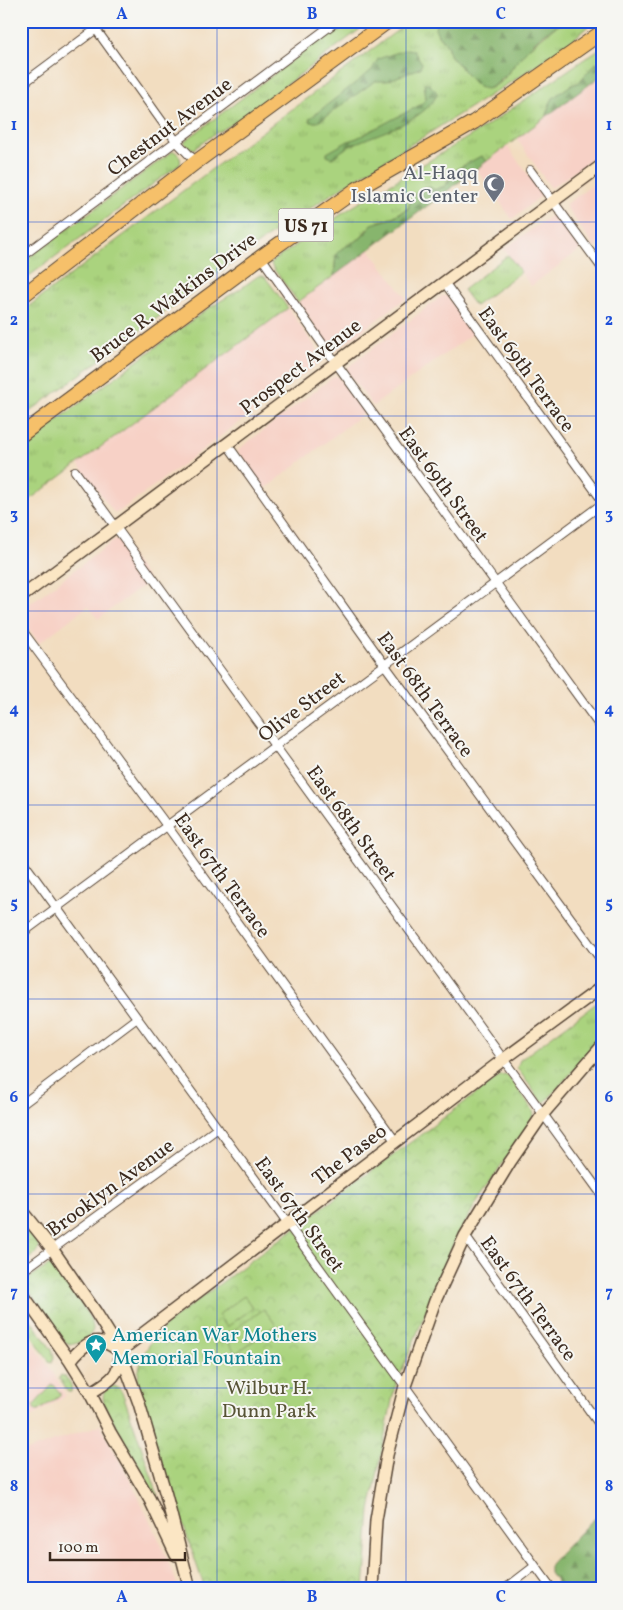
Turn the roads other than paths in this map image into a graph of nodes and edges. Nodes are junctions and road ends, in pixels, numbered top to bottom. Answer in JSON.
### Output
{"nodes":[{"id":1,"x":90,"y":21,"type":"edge"},
{"id":2,"x":107,"y":21,"type":"edge"},
{"id":3,"x":337,"y":21,"type":"edge"},
{"id":4,"x":388,"y":21,"type":"edge"},
{"id":5,"x":96,"y":30,"type":"junction"},
{"id":6,"x":602,"y":32,"type":"edge"},
{"id":7,"x":21,"y":85,"type":"edge"},
{"id":8,"x":176,"y":141,"type":"junction"},
{"id":9,"x":196,"y":162,"type":"junction"},
{"id":10,"x":602,"y":165,"type":"edge"},
{"id":11,"x":530,"y":170,"type":"dead end"},
{"id":12,"x":553,"y":201,"type":"junction"},
{"id":13,"x":21,"y":256,"type":"edge"},
{"id":14,"x":260,"y":257,"type":"junction"},
{"id":15,"x":602,"y":268,"type":"edge"},
{"id":16,"x":444,"y":282,"type":"junction"},
{"id":17,"x":21,"y":297,"type":"edge"},
{"id":18,"x":336,"y":363,"type":"junction"},
{"id":19,"x":21,"y":435,"type":"edge"},
{"id":20,"x":227,"y":444,"type":"junction"},
{"id":21,"x":75,"y":471,"type":"dead end"},
{"id":22,"x":602,"y":500,"type":"edge"},
{"id":23,"x":602,"y":504,"type":"edge"},
{"id":24,"x":116,"y":526,"type":"junction"},
{"id":25,"x":495,"y":583,"type":"junction"},
{"id":26,"x":21,"y":597,"type":"edge"},
{"id":27,"x":21,"y":629,"type":"edge"},
{"id":28,"x":384,"y":664,"type":"junction"},
{"id":29,"x":602,"y":729,"type":"edge"},
{"id":30,"x":276,"y":745,"type":"junction"},
{"id":31,"x":168,"y":826,"type":"junction"},
{"id":32,"x":21,"y":859,"type":"edge"},
{"id":33,"x":57,"y":908,"type":"junction"},
{"id":34,"x":21,"y":934,"type":"edge"},
{"id":35,"x":602,"y":961,"type":"edge"},
{"id":36,"x":602,"y":987,"type":"edge"},
{"id":37,"x":137,"y":1018,"type":"junction"},
{"id":38,"x":602,"y":1046,"type":"edge"},
{"id":39,"x":504,"y":1059,"type":"junction"},
{"id":40,"x":21,"y":1105,"type":"edge"},
{"id":41,"x":542,"y":1114,"type":"junction"},
{"id":42,"x":218,"y":1128,"type":"junction"},
{"id":43,"x":396,"y":1142,"type":"junction"},
{"id":44,"x":602,"y":1195,"type":"edge"},
{"id":45,"x":21,"y":1210,"type":"edge"},
{"id":46,"x":288,"y":1224,"type":"junction"},
{"id":47,"x":465,"y":1236,"type":"junction"},
{"id":48,"x":52,"y":1250,"type":"junction"},
{"id":49,"x":21,"y":1272,"type":"edge"},
{"id":50,"x":21,"y":1292,"type":"edge"},
{"id":51,"x":120,"y":1351,"type":"junction"},
{"id":52,"x":70,"y":1361,"type":"junction"},
{"id":53,"x":405,"y":1386,"type":"junction"},
{"id":54,"x":90,"y":1392,"type":"junction"},
{"id":55,"x":602,"y":1428,"type":"edge"},
{"id":56,"x":535,"y":1566,"type":"junction"},
{"id":57,"x":185,"y":1574,"type":"junction"},
{"id":58,"x":190,"y":1589,"type":"edge"},
{"id":59,"x":372,"y":1589,"type":"edge"},
{"id":60,"x":505,"y":1589,"type":"edge"},
{"id":61,"x":552,"y":1589,"type":"edge"}],
"edges":[{"from":1,"to":5,"type":"street"},
{"from":2,"to":5,"type":"street"},
{"from":3,"to":8,"type":"street","name":"Chestnut Avenue"},
{"from":4,"to":9,"type":"highway"},
{"from":5,"to":7,"type":"street"},
{"from":5,"to":8,"type":"street"},
{"from":6,"to":14,"type":"highway","name":"Bruce R. Watkins Drive","number":"US 71"},
{"from":8,"to":9,"type":"street"},
{"from":8,"to":13,"type":"street","name":"Chestnut Avenue"},
{"from":9,"to":17,"type":"highway"},
{"from":10,"to":12,"type":"main road","name":"Prospect Avenue"},
{"from":11,"to":12,"type":"street"},
{"from":12,"to":15,"type":"street"},
{"from":12,"to":16,"type":"main road","name":"Prospect Avenue"},
{"from":14,"to":18,"type":"street","name":"East 69th Street"},
{"from":14,"to":19,"type":"highway","name":"Bruce R. Watkins Drive","number":"US 71"},
{"from":16,"to":18,"type":"main road","name":"Prospect Avenue"},
{"from":16,"to":22,"type":"street","name":"East 69th Terrace"},
{"from":18,"to":20,"type":"main road","name":"Prospect Avenue"},
{"from":18,"to":25,"type":"street","name":"East 69th Street"},
{"from":20,"to":24,"type":"main road","name":"Prospect Avenue"},
{"from":20,"to":28,"type":"street","name":"East 68th Terrace"},
{"from":21,"to":24,"type":"street","name":"East 68th Street"},
{"from":23,"to":25,"type":"street","name":"Olive Street"},
{"from":24,"to":26,"type":"main road","name":"Prospect Avenue"},
{"from":24,"to":30,"type":"street","name":"East 68th Street"},
{"from":25,"to":28,"type":"street","name":"Olive Street"},
{"from":25,"to":29,"type":"street","name":"East 69th Street"},
{"from":27,"to":31,"type":"street","name":"East 67th Terrace"},
{"from":28,"to":30,"type":"street","name":"Olive Street"},
{"from":28,"to":35,"type":"street","name":"East 68th Terrace"},
{"from":30,"to":31,"type":"street","name":"Olive Street"},
{"from":30,"to":39,"type":"street","name":"East 68th Street"},
{"from":31,"to":33,"type":"street","name":"Olive Street"},
{"from":31,"to":43,"type":"street","name":"East 67th Terrace"},
{"from":32,"to":33,"type":"street","name":"East 67th Street"},
{"from":33,"to":34,"type":"street","name":"Olive Street"},
{"from":33,"to":37,"type":"street","name":"East 67th Street"},
{"from":36,"to":39,"type":"main road","name":"The Paseo"},
{"from":37,"to":40,"type":"street"},
{"from":37,"to":42,"type":"street","name":"East 67th Street"},
{"from":38,"to":41,"type":"main road"},
{"from":39,"to":41,"type":"street","name":"East 68th Street"},
{"from":39,"to":43,"type":"main road","name":"The Paseo"},
{"from":41,"to":44,"type":"street","name":"East 68th Street"},
{"from":41,"to":47,"type":"main road"},
{"from":42,"to":46,"type":"street","name":"East 67th Street"},
{"from":42,"to":48,"type":"street","name":"Brooklyn Avenue"},
{"from":43,"to":46,"type":"main road","name":"The Paseo"},
{"from":45,"to":48,"type":"main road"},
{"from":46,"to":51,"type":"main road","name":"The Paseo"},
{"from":46,"to":53,"type":"street","name":"East 67th Street"},
{"from":47,"to":53,"type":"main road"},
{"from":47,"to":55,"type":"street","name":"East 67th Terrace"},
{"from":48,"to":49,"type":"street","name":"Brooklyn Avenue"},
{"from":48,"to":51,"type":"main road"},
{"from":50,"to":52,"type":"main road"},
{"from":51,"to":52,"type":"main road"},
{"from":51,"to":54,"type":"main road"},
{"from":51,"to":57,"type":"main road"},
{"from":52,"to":54,"type":"main road"},
{"from":53,"to":56,"type":"street","name":"East 67th Street"},
{"from":53,"to":59,"type":"main road"},
{"from":54,"to":57,"type":"main road"},
{"from":56,"to":60,"type":"street"},
{"from":56,"to":61,"type":"street","name":"East 67th Street"},
{"from":57,"to":58,"type":"main road"}]}
